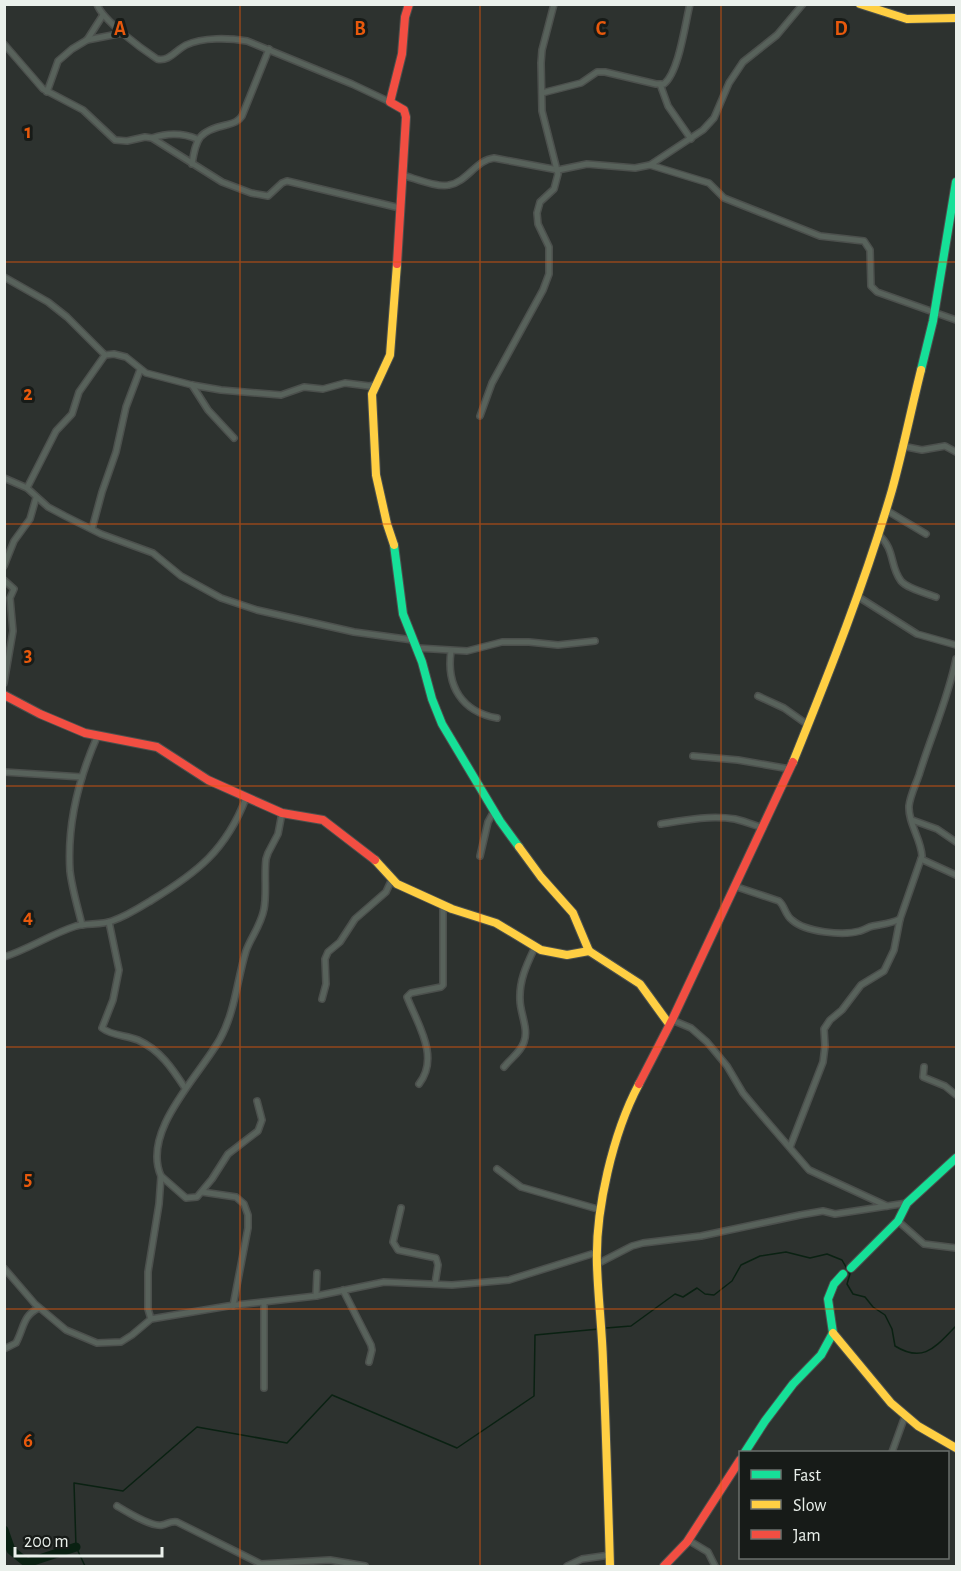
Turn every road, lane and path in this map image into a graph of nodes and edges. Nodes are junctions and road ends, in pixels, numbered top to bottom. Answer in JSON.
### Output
{"nodes":[{"id":1,"x":96,"y":4,"type":"edge"},
{"id":2,"x":409,"y":4,"type":"edge"},
{"id":3,"x":554,"y":4,"type":"edge"},
{"id":4,"x":690,"y":4,"type":"edge"},
{"id":5,"x":803,"y":4,"type":"edge"},
{"id":6,"x":860,"y":4,"type":"edge"},
{"id":7,"x":103,"y":15,"type":"junction"},
{"id":8,"x":957,"y":18,"type":"edge"},
{"id":9,"x":123,"y":33,"type":"junction"},
{"id":10,"x":87,"y":40,"type":"junction"},
{"id":11,"x":4,"y":44,"type":"edge"},
{"id":12,"x":269,"y":49,"type":"junction"},
{"id":13,"x":660,"y":84,"type":"junction"},
{"id":14,"x":47,"y":92,"type":"junction"},
{"id":15,"x":542,"y":93,"type":"junction"},
{"id":16,"x":390,"y":102,"type":"junction"},
{"id":17,"x":152,"y":138,"type":"junction"},
{"id":18,"x":197,"y":139,"type":"junction"},
{"id":19,"x":691,"y":139,"type":"junction"},
{"id":20,"x":192,"y":164,"type":"junction"},
{"id":21,"x":650,"y":165,"type":"junction"},
{"id":22,"x":558,"y":170,"type":"junction"},
{"id":23,"x":402,"y":175,"type":"junction"},
{"id":24,"x":957,"y":182,"type":"edge"},
{"id":25,"x":400,"y":208,"type":"junction"},
{"id":26,"x":4,"y":277,"type":"edge"},
{"id":27,"x":934,"y":311,"type":"junction"},
{"id":28,"x":957,"y":320,"type":"edge"},
{"id":29,"x":105,"y":354,"type":"junction"},
{"id":30,"x":140,"y":370,"type":"junction"},
{"id":31,"x":192,"y":385,"type":"junction"},
{"id":32,"x":375,"y":385,"type":"junction"},
{"id":33,"x":480,"y":416,"type":"dead end"},
{"id":34,"x":234,"y":438,"type":"dead end"},
{"id":35,"x":902,"y":446,"type":"junction"},
{"id":36,"x":957,"y":452,"type":"edge"},
{"id":37,"x":4,"y":478,"type":"edge"},
{"id":38,"x":27,"y":488,"type":"junction"},
{"id":39,"x":36,"y":498,"type":"junction"},
{"id":40,"x":885,"y":510,"type":"junction"},
{"id":41,"x":92,"y":528,"type":"junction"},
{"id":42,"x":878,"y":534,"type":"junction"},
{"id":43,"x":926,"y":534,"type":"dead end"},
{"id":44,"x":4,"y":566,"type":"edge"},
{"id":45,"x":4,"y":580,"type":"edge"},
{"id":46,"x":857,"y":596,"type":"junction"},
{"id":47,"x":936,"y":597,"type":"dead end"},
{"id":48,"x":413,"y":640,"type":"junction"},
{"id":49,"x":595,"y":641,"type":"dead end"},
{"id":50,"x":957,"y":645,"type":"edge"},
{"id":51,"x":417,"y":648,"type":"junction"},
{"id":52,"x":451,"y":651,"type":"junction"},
{"id":53,"x":957,"y":659,"type":"edge"},
{"id":54,"x":4,"y":683,"type":"edge"},
{"id":55,"x":4,"y":695,"type":"edge"},
{"id":56,"x":758,"y":696,"type":"dead end"},
{"id":57,"x":497,"y":718,"type":"dead end"},
{"id":58,"x":809,"y":725,"type":"junction"},
{"id":59,"x":97,"y":737,"type":"junction"},
{"id":60,"x":693,"y":756,"type":"dead end"},
{"id":61,"x":790,"y":769,"type":"junction"},
{"id":62,"x":4,"y":772,"type":"edge"},
{"id":63,"x":82,"y":777,"type":"junction"},
{"id":64,"x":246,"y":798,"type":"junction"},
{"id":65,"x":494,"y":811,"type":"junction"},
{"id":66,"x":282,"y":813,"type":"junction"},
{"id":67,"x":912,"y":820,"type":"junction"},
{"id":68,"x":661,"y":824,"type":"dead end"},
{"id":69,"x":763,"y":828,"type":"junction"},
{"id":70,"x":957,"y":842,"type":"edge"},
{"id":71,"x":480,"y":856,"type":"dead end"},
{"id":72,"x":921,"y":859,"type":"junction"},
{"id":73,"x":957,"y":875,"type":"edge"},
{"id":74,"x":392,"y":879,"type":"junction"},
{"id":75,"x":734,"y":886,"type":"junction"},
{"id":76,"x":444,"y":906,"type":"junction"},
{"id":77,"x":900,"y":919,"type":"junction"},
{"id":78,"x":109,"y":922,"type":"junction"},
{"id":79,"x":82,"y":925,"type":"junction"},
{"id":80,"x":536,"y":947,"type":"junction"},
{"id":81,"x":589,"y":951,"type":"junction"},
{"id":82,"x":4,"y":957,"type":"edge"},
{"id":83,"x":322,"y":999,"type":"dead end"},
{"id":84,"x":670,"y":1022,"type":"junction"},
{"id":85,"x":924,"y":1067,"type":"dead end"},
{"id":86,"x":504,"y":1068,"type":"dead end"},
{"id":87,"x":419,"y":1084,"type":"dead end"},
{"id":88,"x":185,"y":1088,"type":"junction"},
{"id":89,"x":957,"y":1095,"type":"edge"},
{"id":90,"x":257,"y":1101,"type":"dead end"},
{"id":91,"x":790,"y":1147,"type":"junction"},
{"id":92,"x":957,"y":1158,"type":"edge"},
{"id":93,"x":497,"y":1169,"type":"dead end"},
{"id":94,"x":161,"y":1176,"type":"junction"},
{"id":95,"x":202,"y":1192,"type":"junction"},
{"id":96,"x":907,"y":1203,"type":"junction"},
{"id":97,"x":887,"y":1206,"type":"junction"},
{"id":98,"x":401,"y":1208,"type":"dead end"},
{"id":99,"x":602,"y":1210,"type":"junction"},
{"id":100,"x":898,"y":1221,"type":"junction"},
{"id":101,"x":957,"y":1248,"type":"edge"},
{"id":102,"x":599,"y":1259,"type":"junction"},
{"id":103,"x":4,"y":1268,"type":"edge"},
{"id":104,"x":851,"y":1268,"type":"joint"},
{"id":105,"x":317,"y":1273,"type":"dead end"},
{"id":106,"x":843,"y":1274,"type":"joint"},
{"id":107,"x":435,"y":1284,"type":"junction"},
{"id":108,"x":343,"y":1290,"type":"junction"},
{"id":109,"x":316,"y":1296,"type":"junction"},
{"id":110,"x":264,"y":1303,"type":"junction"},
{"id":111,"x":233,"y":1305,"type":"junction"},
{"id":112,"x":39,"y":1308,"type":"junction"},
{"id":113,"x":151,"y":1319,"type":"junction"},
{"id":114,"x":833,"y":1333,"type":"junction"},
{"id":115,"x":4,"y":1349,"type":"edge"},
{"id":116,"x":369,"y":1362,"type":"dead end"},
{"id":117,"x":264,"y":1388,"type":"dead end"},
{"id":118,"x":905,"y":1416,"type":"junction"},
{"id":119,"x":957,"y":1448,"type":"edge"},
{"id":120,"x":747,"y":1451,"type":"edge"},
{"id":121,"x":892,"y":1451,"type":"edge"},
{"id":122,"x":739,"y":1463,"type":"edge"},
{"id":123,"x":117,"y":1506,"type":"dead end"},
{"id":124,"x":688,"y":1540,"type":"junction"},
{"id":125,"x":610,"y":1555,"type":"junction"},
{"id":126,"x":348,"y":1565,"type":"edge"},
{"id":127,"x":265,"y":1566,"type":"edge"},
{"id":128,"x":365,"y":1566,"type":"edge"},
{"id":129,"x":567,"y":1566,"type":"edge"},
{"id":130,"x":610,"y":1566,"type":"edge"},
{"id":131,"x":664,"y":1566,"type":"edge"},
{"id":132,"x":716,"y":1566,"type":"edge"}],
"edges":[{"from":1,"to":7,"type":"street"},
{"from":2,"to":16,"type":"street"},
{"from":3,"to":15,"type":"street"},
{"from":4,"to":13,"type":"street"},
{"from":5,"to":19,"type":"street"},
{"from":6,"to":8,"type":"street"},
{"from":7,"to":9,"type":"street"},
{"from":7,"to":10,"type":"street"},
{"from":9,"to":10,"type":"street"},
{"from":9,"to":12,"type":"street"},
{"from":10,"to":14,"type":"street"},
{"from":11,"to":14,"type":"street"},
{"from":12,"to":16,"type":"street"},
{"from":12,"to":18,"type":"street"},
{"from":13,"to":15,"type":"street"},
{"from":13,"to":19,"type":"street"},
{"from":14,"to":17,"type":"street"},
{"from":15,"to":22,"type":"street"},
{"from":16,"to":23,"type":"street"},
{"from":17,"to":18,"type":"street"},
{"from":17,"to":20,"type":"street"},
{"from":18,"to":20,"type":"street"},
{"from":19,"to":21,"type":"street"},
{"from":20,"to":25,"type":"street"},
{"from":21,"to":22,"type":"street"},
{"from":21,"to":27,"type":"street"},
{"from":22,"to":23,"type":"street"},
{"from":22,"to":33,"type":"street"},
{"from":23,"to":25,"type":"street"},
{"from":24,"to":27,"type":"street"},
{"from":25,"to":32,"type":"street"},
{"from":26,"to":29,"type":"street"},
{"from":27,"to":28,"type":"street"},
{"from":27,"to":35,"type":"street"},
{"from":29,"to":30,"type":"street"},
{"from":29,"to":38,"type":"street"},
{"from":30,"to":31,"type":"street"},
{"from":30,"to":41,"type":"street"},
{"from":31,"to":32,"type":"street"},
{"from":31,"to":34,"type":"street"},
{"from":32,"to":48,"type":"street"},
{"from":35,"to":36,"type":"street"},
{"from":35,"to":40,"type":"street"},
{"from":37,"to":38,"type":"street"},
{"from":38,"to":39,"type":"street"},
{"from":39,"to":41,"type":"street"},
{"from":39,"to":44,"type":"street"},
{"from":40,"to":42,"type":"street"},
{"from":40,"to":43,"type":"street"},
{"from":41,"to":48,"type":"street"},
{"from":42,"to":46,"type":"street"},
{"from":42,"to":47,"type":"street"},
{"from":45,"to":54,"type":"street"},
{"from":46,"to":50,"type":"street"},
{"from":46,"to":58,"type":"street"},
{"from":48,"to":51,"type":"street"},
{"from":49,"to":52,"type":"street"},
{"from":51,"to":52,"type":"street"},
{"from":51,"to":65,"type":"street"},
{"from":52,"to":57,"type":"street"},
{"from":53,"to":67,"type":"street"},
{"from":55,"to":59,"type":"street"},
{"from":56,"to":58,"type":"street"},
{"from":58,"to":61,"type":"street"},
{"from":59,"to":63,"type":"street"},
{"from":59,"to":64,"type":"street"},
{"from":60,"to":61,"type":"street"},
{"from":61,"to":69,"type":"street"},
{"from":62,"to":63,"type":"street"},
{"from":63,"to":79,"type":"street"},
{"from":64,"to":66,"type":"street"},
{"from":64,"to":78,"type":"street"},
{"from":65,"to":71,"type":"street"},
{"from":65,"to":81,"type":"street"},
{"from":66,"to":74,"type":"street"},
{"from":66,"to":88,"type":"street"},
{"from":67,"to":70,"type":"street"},
{"from":67,"to":72,"type":"street"},
{"from":68,"to":69,"type":"street"},
{"from":69,"to":75,"type":"street"},
{"from":72,"to":73,"type":"street"},
{"from":72,"to":77,"type":"street"},
{"from":74,"to":76,"type":"street"},
{"from":74,"to":83,"type":"street"},
{"from":75,"to":77,"type":"street"},
{"from":75,"to":84,"type":"street"},
{"from":76,"to":80,"type":"street"},
{"from":76,"to":87,"type":"street"},
{"from":77,"to":91,"type":"street"},
{"from":78,"to":79,"type":"street"},
{"from":78,"to":88,"type":"street"},
{"from":79,"to":82,"type":"street"},
{"from":80,"to":81,"type":"street"},
{"from":80,"to":86,"type":"street"},
{"from":81,"to":84,"type":"street"},
{"from":84,"to":91,"type":"street"},
{"from":84,"to":99,"type":"street"},
{"from":85,"to":89,"type":"street"},
{"from":88,"to":94,"type":"street"},
{"from":90,"to":95,"type":"street"},
{"from":91,"to":97,"type":"street"},
{"from":92,"to":96,"type":"street"},
{"from":93,"to":99,"type":"street"},
{"from":94,"to":95,"type":"street"},
{"from":94,"to":113,"type":"street"},
{"from":95,"to":111,"type":"street"},
{"from":96,"to":97,"type":"street"},
{"from":96,"to":100,"type":"street"},
{"from":97,"to":102,"type":"street"},
{"from":98,"to":107,"type":"street"},
{"from":99,"to":102,"type":"street"},
{"from":100,"to":101,"type":"street"},
{"from":100,"to":104,"type":"street"},
{"from":102,"to":107,"type":"street"},
{"from":102,"to":125,"type":"street"},
{"from":103,"to":112,"type":"street"},
{"from":104,"to":106,"type":"street"},
{"from":105,"to":109,"type":"street"},
{"from":106,"to":114,"type":"street"},
{"from":107,"to":108,"type":"street"},
{"from":108,"to":109,"type":"street"},
{"from":108,"to":116,"type":"street"},
{"from":109,"to":110,"type":"street"},
{"from":110,"to":111,"type":"street"},
{"from":110,"to":117,"type":"street"},
{"from":111,"to":113,"type":"street"},
{"from":112,"to":113,"type":"street"},
{"from":112,"to":115,"type":"street"},
{"from":114,"to":118,"type":"street"},
{"from":114,"to":120,"type":"street"},
{"from":118,"to":119,"type":"street"},
{"from":118,"to":121,"type":"street"},
{"from":122,"to":124,"type":"street"},
{"from":123,"to":127,"type":"street"},
{"from":124,"to":131,"type":"street"},
{"from":124,"to":132,"type":"street"},
{"from":125,"to":129,"type":"street"},
{"from":125,"to":130,"type":"street"},
{"from":126,"to":127,"type":"street"},
{"from":126,"to":128,"type":"street"}]}
